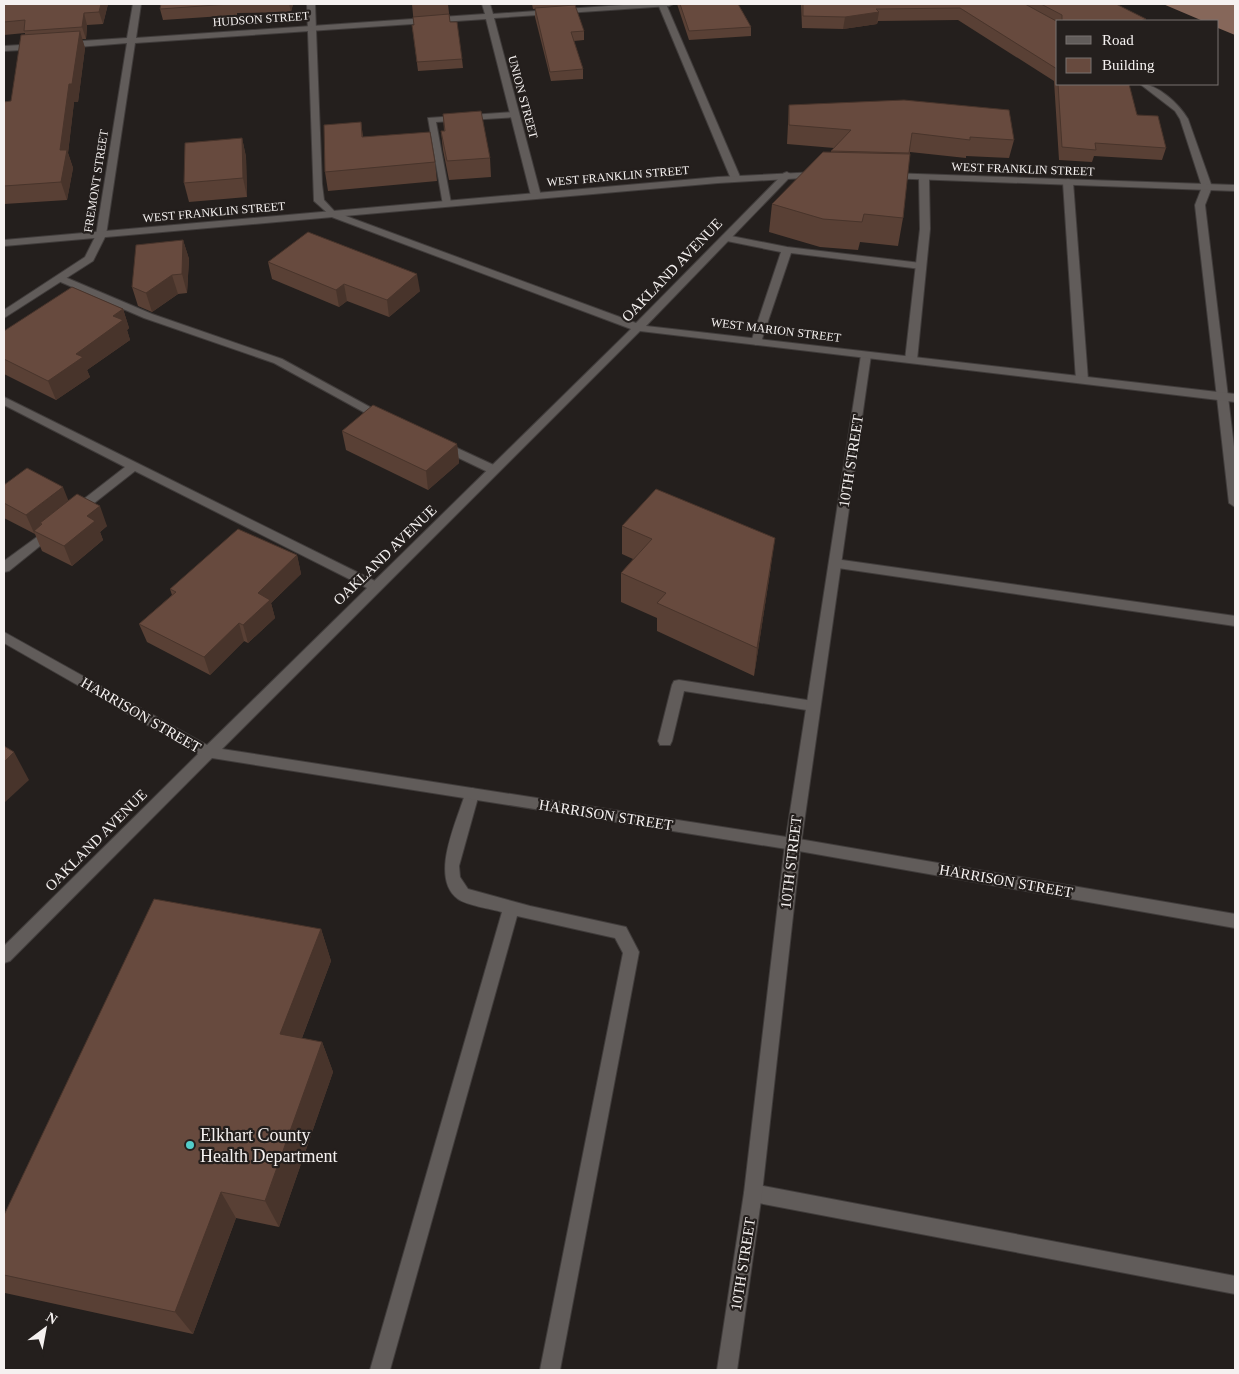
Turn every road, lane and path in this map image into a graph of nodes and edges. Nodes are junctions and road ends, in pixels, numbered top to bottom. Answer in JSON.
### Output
{"nodes":[{"id":1,"x":137,"y":4,"type":"edge"},
{"id":2,"x":310,"y":4,"type":"edge"},
{"id":3,"x":486,"y":4,"type":"edge"},
{"id":4,"x":662,"y":4,"type":"edge"},
{"id":5,"x":669,"y":4,"type":"edge"},
{"id":6,"x":489,"y":16,"type":"junction"},
{"id":7,"x":311,"y":28,"type":"junction"},
{"id":8,"x":131,"y":40,"type":"junction"},
{"id":9,"x":59,"y":45,"type":"edge"},
{"id":10,"x":50,"y":46,"type":"edge"},
{"id":11,"x":4,"y":49,"type":"edge"},
{"id":12,"x":1145,"y":85,"type":"edge"},
{"id":13,"x":515,"y":115,"type":"junction"},
{"id":14,"x":832,"y":175,"type":"edge"},
{"id":15,"x":786,"y":176,"type":"junction"},
{"id":16,"x":878,"y":176,"type":"edge"},
{"id":17,"x":736,"y":178,"type":"junction"},
{"id":18,"x":924,"y":178,"type":"junction"},
{"id":19,"x":1068,"y":182,"type":"junction"},
{"id":20,"x":1207,"y":186,"type":"junction"},
{"id":21,"x":1235,"y":188,"type":"edge"},
{"id":22,"x":536,"y":196,"type":"junction"},
{"id":23,"x":446,"y":203,"type":"junction"},
{"id":24,"x":332,"y":214,"type":"junction"},
{"id":25,"x":102,"y":235,"type":"junction"},
{"id":26,"x":726,"y":238,"type":"junction"},
{"id":27,"x":4,"y":243,"type":"edge"},
{"id":28,"x":787,"y":250,"type":"junction"},
{"id":29,"x":921,"y":266,"type":"junction"},
{"id":30,"x":60,"y":278,"type":"junction"},
{"id":31,"x":4,"y":315,"type":"edge"},
{"id":32,"x":639,"y":328,"type":"junction"},
{"id":33,"x":756,"y":342,"type":"junction"},
{"id":34,"x":866,"y":355,"type":"junction"},
{"id":35,"x":911,"y":360,"type":"junction"},
{"id":36,"x":1082,"y":380,"type":"junction"},
{"id":37,"x":1223,"y":397,"type":"junction"},
{"id":38,"x":1235,"y":398,"type":"edge"},
{"id":39,"x":4,"y":401,"type":"edge"},
{"id":40,"x":396,"y":423,"type":"edge"},
{"id":41,"x":428,"y":438,"type":"edge"},
{"id":42,"x":134,"y":466,"type":"junction"},
{"id":43,"x":494,"y":470,"type":"junction"},
{"id":44,"x":1235,"y":502,"type":"edge"},
{"id":45,"x":835,"y":564,"type":"junction"},
{"id":46,"x":4,"y":568,"type":"edge"},
{"id":47,"x":376,"y":586,"type":"junction"},
{"id":48,"x":1235,"y":621,"type":"edge"},
{"id":49,"x":4,"y":637,"type":"edge"},
{"id":50,"x":812,"y":706,"type":"junction"},
{"id":51,"x":665,"y":741,"type":"dead end"},
{"id":52,"x":207,"y":752,"type":"junction"},
{"id":53,"x":472,"y":794,"type":"junction"},
{"id":54,"x":792,"y":844,"type":"junction"},
{"id":55,"x":511,"y":908,"type":"junction"},
{"id":56,"x":1235,"y":920,"type":"edge"},
{"id":57,"x":4,"y":956,"type":"edge"},
{"id":58,"x":754,"y":1193,"type":"junction"},
{"id":59,"x":1235,"y":1285,"type":"edge"},
{"id":60,"x":380,"y":1370,"type":"edge"},
{"id":61,"x":550,"y":1370,"type":"edge"},
{"id":62,"x":727,"y":1370,"type":"edge"}],
"edges":[{"from":1,"to":8,"type":"street","name":"FREMONT STREET"},
{"from":2,"to":7,"type":"street"},
{"from":3,"to":6,"type":"street","name":"UNION STREET"},
{"from":4,"to":5,"type":"street","name":"HUDSON STREET"},
{"from":4,"to":6,"type":"street","name":"HUDSON STREET"},
{"from":4,"to":17,"type":"street"},
{"from":6,"to":7,"type":"street","name":"HUDSON STREET"},
{"from":6,"to":13,"type":"street","name":"UNION STREET"},
{"from":7,"to":8,"type":"street","name":"HUDSON STREET"},
{"from":7,"to":24,"type":"street"},
{"from":8,"to":9,"type":"street","name":"HUDSON STREET"},
{"from":8,"to":25,"type":"street","name":"FREMONT STREET"},
{"from":10,"to":11,"type":"street"},
{"from":12,"to":20,"type":"street"},
{"from":13,"to":22,"type":"street","name":"UNION STREET"},
{"from":13,"to":23,"type":"street"},
{"from":14,"to":15,"type":"street","name":"WEST FRANKLIN STREET"},
{"from":15,"to":17,"type":"street","name":"WEST FRANKLIN STREET"},
{"from":15,"to":26,"type":"street","name":"OAKLAND AVENUE"},
{"from":16,"to":18,"type":"street","name":"WEST FRANKLIN STREET"},
{"from":17,"to":22,"type":"street","name":"WEST FRANKLIN STREET"},
{"from":18,"to":19,"type":"street","name":"WEST FRANKLIN STREET"},
{"from":18,"to":29,"type":"street"},
{"from":19,"to":20,"type":"street","name":"WEST FRANKLIN STREET"},
{"from":19,"to":36,"type":"street"},
{"from":20,"to":21,"type":"street","name":"WEST FRANKLIN STREET"},
{"from":20,"to":37,"type":"street"},
{"from":22,"to":23,"type":"street","name":"WEST FRANKLIN STREET"},
{"from":23,"to":24,"type":"street","name":"WEST FRANKLIN STREET"},
{"from":24,"to":25,"type":"street","name":"WEST FRANKLIN STREET"},
{"from":24,"to":32,"type":"street","name":"WEST MARION STREET"},
{"from":25,"to":27,"type":"street","name":"WEST FRANKLIN STREET"},
{"from":25,"to":30,"type":"street","name":"FREMONT STREET"},
{"from":26,"to":28,"type":"street"},
{"from":26,"to":32,"type":"street","name":"OAKLAND AVENUE"},
{"from":28,"to":29,"type":"street"},
{"from":28,"to":33,"type":"street"},
{"from":29,"to":35,"type":"street"},
{"from":30,"to":31,"type":"street","name":"FREMONT STREET"},
{"from":30,"to":40,"type":"street"},
{"from":32,"to":33,"type":"street","name":"WEST MARION STREET"},
{"from":32,"to":43,"type":"street","name":"OAKLAND AVENUE"},
{"from":33,"to":34,"type":"street","name":"WEST MARION STREET"},
{"from":34,"to":35,"type":"street","name":"WEST MARION STREET"},
{"from":34,"to":45,"type":"street","name":"10TH STREET"},
{"from":35,"to":36,"type":"street","name":"WEST MARION STREET"},
{"from":36,"to":37,"type":"street","name":"WEST MARION STREET"},
{"from":37,"to":38,"type":"street","name":"WEST MARION STREET"},
{"from":37,"to":44,"type":"street"},
{"from":39,"to":42,"type":"street"},
{"from":41,"to":43,"type":"street"},
{"from":42,"to":46,"type":"street"},
{"from":42,"to":47,"type":"street"},
{"from":43,"to":47,"type":"street","name":"OAKLAND AVENUE"},
{"from":45,"to":48,"type":"street"},
{"from":45,"to":50,"type":"street","name":"10TH STREET"},
{"from":47,"to":52,"type":"street","name":"OAKLAND AVENUE"},
{"from":49,"to":52,"type":"street","name":"HARRISON STREET"},
{"from":50,"to":51,"type":"street"},
{"from":50,"to":54,"type":"street","name":"10TH STREET"},
{"from":52,"to":53,"type":"street","name":"HARRISON STREET"},
{"from":52,"to":57,"type":"street","name":"OAKLAND AVENUE"},
{"from":53,"to":54,"type":"street","name":"HARRISON STREET"},
{"from":53,"to":55,"type":"street"},
{"from":54,"to":56,"type":"street","name":"HARRISON STREET"},
{"from":54,"to":58,"type":"street","name":"10TH STREET"},
{"from":55,"to":60,"type":"street"},
{"from":55,"to":61,"type":"street"},
{"from":58,"to":59,"type":"street"},
{"from":58,"to":62,"type":"street","name":"10TH STREET"}]}
